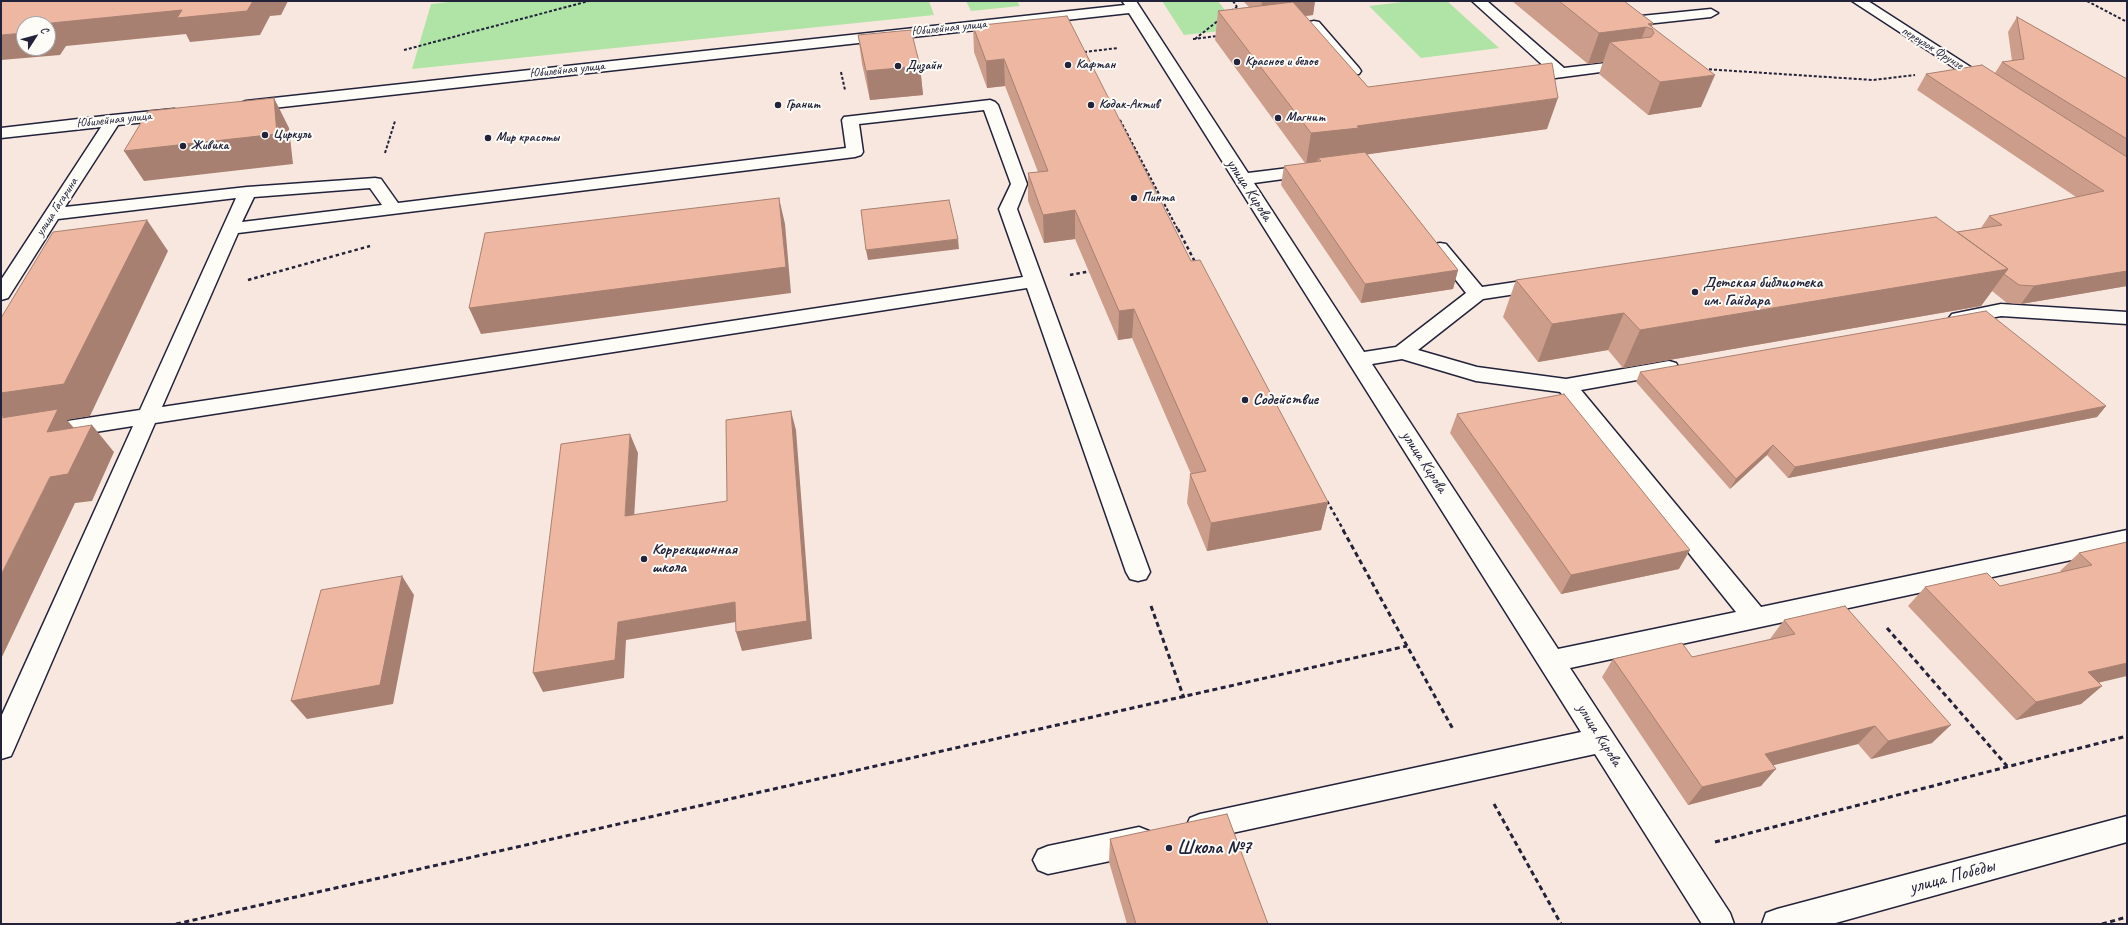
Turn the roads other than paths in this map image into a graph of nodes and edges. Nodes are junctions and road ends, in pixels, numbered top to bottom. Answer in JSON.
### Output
{"nodes":[{"id":1,"x":1479,"y":1,"type":"edge"},
{"id":2,"x":1601,"y":1,"type":"edge"},
{"id":3,"x":1859,"y":1,"type":"edge"},
{"id":4,"x":1131,"y":4,"type":"edge"},
{"id":5,"x":1711,"y":13,"type":"dead end"},
{"id":6,"x":1314,"y":25,"type":"edge"},
{"id":7,"x":1634,"y":64,"type":"edge"},
{"id":8,"x":1560,"y":73,"type":"junction"},
{"id":9,"x":1514,"y":79,"type":"edge"},
{"id":10,"x":1365,"y":85,"type":"edge"},
{"id":11,"x":2003,"y":93,"type":"edge"},
{"id":12,"x":233,"y":107,"type":"edge"},
{"id":13,"x":185,"y":113,"type":"edge"},
{"id":14,"x":113,"y":120,"type":"junction"},
{"id":15,"x":1,"y":133,"type":"edge"},
{"id":16,"x":1327,"y":169,"type":"edge"},
{"id":17,"x":1242,"y":179,"type":"junction"},
{"id":18,"x":247,"y":192,"type":"junction"},
{"id":19,"x":393,"y":209,"type":"junction"},
{"id":20,"x":53,"y":214,"type":"junction"},
{"id":21,"x":230,"y":229,"type":"junction"},
{"id":22,"x":1432,"y":238,"type":"edge"},
{"id":23,"x":1032,"y":281,"type":"junction"},
{"id":24,"x":1556,"y":282,"type":"edge"},
{"id":25,"x":1,"y":294,"type":"edge"},
{"id":26,"x":1477,"y":294,"type":"junction"},
{"id":27,"x":1982,"y":296,"type":"edge"},
{"id":28,"x":2001,"y":310,"type":"junction"},
{"id":29,"x":2127,"y":318,"type":"edge"},
{"id":30,"x":1939,"y":321,"type":"edge"},
{"id":31,"x":1402,"y":352,"type":"junction"},
{"id":32,"x":1358,"y":360,"type":"junction"},
{"id":33,"x":1690,"y":364,"type":"edge"},
{"id":34,"x":1566,"y":386,"type":"junction"},
{"id":35,"x":146,"y":417,"type":"junction"},
{"id":36,"x":1,"y":439,"type":"edge"},
{"id":37,"x":2127,"y":539,"type":"edge"},
{"id":38,"x":1138,"y":572,"type":"road end"},
{"id":39,"x":1756,"y":618,"type":"junction"},
{"id":40,"x":1552,"y":661,"type":"junction"},
{"id":41,"x":1602,"y":740,"type":"junction"},
{"id":42,"x":1,"y":747,"type":"edge"},
{"id":43,"x":2127,"y":829,"type":"edge"},
{"id":44,"x":1048,"y":860,"type":"dead end"},
{"id":45,"x":1719,"y":924,"type":"edge"},
{"id":46,"x":1777,"y":924,"type":"edge"}],
"edges":[{"from":1,"to":8,"type":"street"},
{"from":2,"to":5,"type":"street"},
{"from":3,"to":11,"type":"street","name":"переулок Фрунзе"},
{"from":4,"to":12,"type":"street","name":"Юбилейная улица"},
{"from":4,"to":17,"type":"street","name":"улица Кирова"},
{"from":6,"to":10,"type":"street"},
{"from":7,"to":8,"type":"street"},
{"from":8,"to":9,"type":"street"},
{"from":13,"to":14,"type":"street","name":"Юбилейная улица"},
{"from":14,"to":15,"type":"street","name":"Юбилейная улица"},
{"from":14,"to":20,"type":"street","name":"улица Гагарина"},
{"from":16,"to":17,"type":"street"},
{"from":17,"to":32,"type":"street","name":"улица Кирова"},
{"from":18,"to":19,"type":"street"},
{"from":18,"to":20,"type":"street"},
{"from":18,"to":21,"type":"street"},
{"from":19,"to":21,"type":"street"},
{"from":19,"to":23,"type":"street"},
{"from":20,"to":25,"type":"street","name":"улица Гагарина"},
{"from":21,"to":35,"type":"street"},
{"from":22,"to":26,"type":"street"},
{"from":23,"to":35,"type":"street"},
{"from":23,"to":38,"type":"street"},
{"from":24,"to":26,"type":"street"},
{"from":26,"to":31,"type":"street"},
{"from":27,"to":28,"type":"street"},
{"from":28,"to":29,"type":"street"},
{"from":28,"to":30,"type":"street"},
{"from":31,"to":32,"type":"street"},
{"from":31,"to":34,"type":"street"},
{"from":32,"to":40,"type":"street","name":"улица Кирова"},
{"from":33,"to":34,"type":"street"},
{"from":34,"to":39,"type":"street"},
{"from":35,"to":36,"type":"street"},
{"from":35,"to":42,"type":"street"},
{"from":37,"to":39,"type":"street"},
{"from":39,"to":40,"type":"street"},
{"from":40,"to":41,"type":"street","name":"улица Кирова"},
{"from":41,"to":44,"type":"street"},
{"from":41,"to":45,"type":"street","name":"улица Кирова"},
{"from":43,"to":46,"type":"street","name":"улица Победы"}]}
